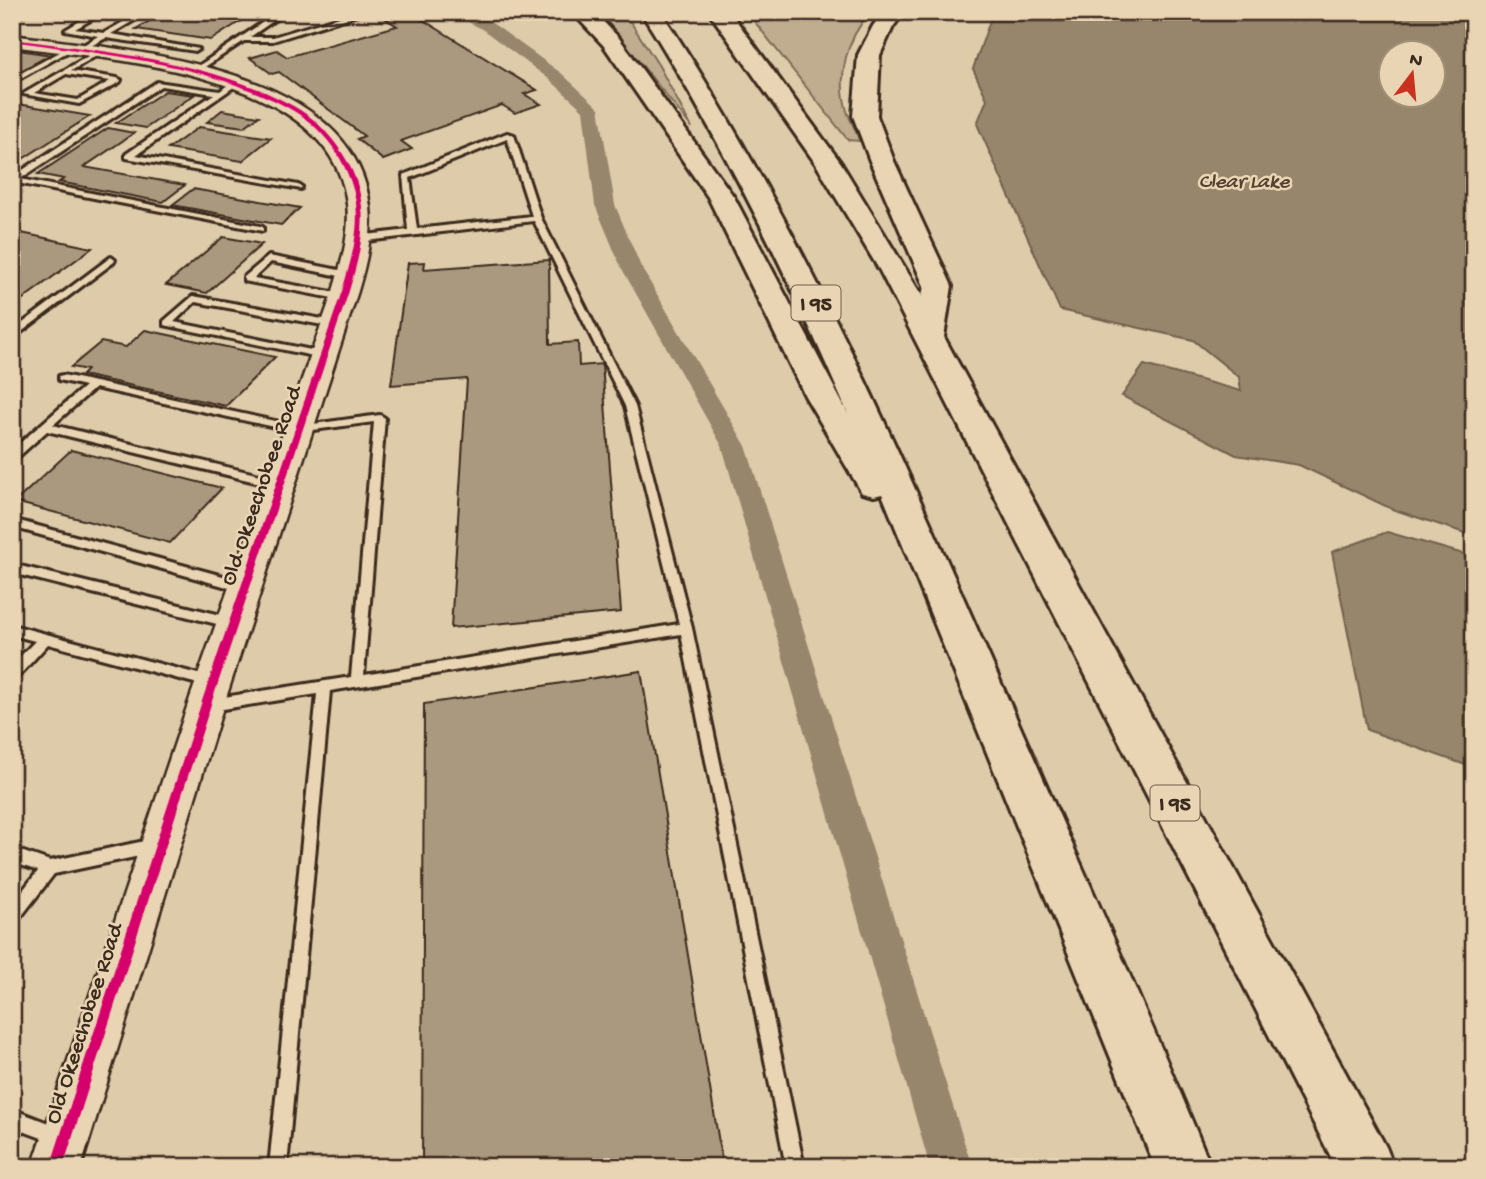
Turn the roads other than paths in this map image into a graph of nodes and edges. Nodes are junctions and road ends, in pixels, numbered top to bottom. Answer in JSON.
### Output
{"nodes":[{"id":1,"x":24,"y":12,"type":"edge"},
{"id":2,"x":101,"y":12,"type":"edge"},
{"id":3,"x":284,"y":12,"type":"edge"},
{"id":4,"x":365,"y":12,"type":"edge"},
{"id":5,"x":582,"y":12,"type":"edge"},
{"id":6,"x":594,"y":12,"type":"edge"},
{"id":7,"x":651,"y":12,"type":"edge"},
{"id":8,"x":719,"y":12,"type":"edge"},
{"id":9,"x":894,"y":12,"type":"edge"},
{"id":10,"x":12,"y":18,"type":"edge"},
{"id":11,"x":243,"y":39,"type":"junction"},
{"id":12,"x":12,"y":40,"type":"edge"},
{"id":13,"x":612,"y":42,"type":"junction"},
{"id":14,"x":83,"y":52,"type":"junction"},
{"id":15,"x":196,"y":60,"type":"junction"},
{"id":16,"x":12,"y":81,"type":"edge"},
{"id":17,"x":229,"y":88,"type":"junction"},
{"id":18,"x":298,"y":187,"type":"dead end"},
{"id":19,"x":537,"y":218,"type":"junction"},
{"id":20,"x":260,"y":229,"type":"dead end"},
{"id":21,"x":413,"y":232,"type":"junction"},
{"id":22,"x":358,"y":239,"type":"junction"},
{"id":23,"x":111,"y":260,"type":"dead end"},
{"id":24,"x":342,"y":299,"type":"junction"},
{"id":25,"x":12,"y":335,"type":"edge"},
{"id":26,"x":930,"y":336,"type":"junction"},
{"id":27,"x":323,"y":355,"type":"junction"},
{"id":28,"x":63,"y":378,"type":"dead end"},
{"id":29,"x":93,"y":384,"type":"junction"},
{"id":30,"x":45,"y":427,"type":"junction"},
{"id":31,"x":298,"y":429,"type":"junction"},
{"id":32,"x":12,"y":456,"type":"edge"},
{"id":33,"x":280,"y":484,"type":"junction"},
{"id":34,"x":12,"y":523,"type":"edge"},
{"id":35,"x":12,"y":568,"type":"edge"},
{"id":36,"x":245,"y":587,"type":"junction"},
{"id":37,"x":949,"y":610,"type":"junction"},
{"id":38,"x":233,"y":623,"type":"junction"},
{"id":39,"x":686,"y":628,"type":"junction"},
{"id":40,"x":12,"y":630,"type":"edge"},
{"id":41,"x":46,"y":638,"type":"junction"},
{"id":42,"x":12,"y":674,"type":"edge"},
{"id":43,"x":357,"y":681,"type":"junction"},
{"id":44,"x":324,"y":687,"type":"junction"},
{"id":45,"x":210,"y":694,"type":"junction"},
{"id":46,"x":161,"y":845,"type":"junction"},
{"id":47,"x":12,"y":855,"type":"edge"},
{"id":48,"x":50,"y":869,"type":"junction"},
{"id":49,"x":12,"y":917,"type":"edge"},
{"id":50,"x":12,"y":1118,"type":"edge"},
{"id":51,"x":65,"y":1137,"type":"junction"},
{"id":52,"x":56,"y":1167,"type":"edge"},
{"id":53,"x":278,"y":1167,"type":"edge"},
{"id":54,"x":795,"y":1167,"type":"edge"},
{"id":55,"x":1183,"y":1167,"type":"edge"},
{"id":56,"x":1366,"y":1167,"type":"edge"}],
"edges":[{"from":1,"to":10,"type":"lane"},
{"from":2,"to":14,"type":"lane"},
{"from":2,"to":14,"type":"lane"},
{"from":3,"to":11,"type":"lane"},
{"from":4,"to":11,"type":"lane"},
{"from":5,"to":13,"type":"highway"},
{"from":6,"to":13,"type":"highway"},
{"from":7,"to":37,"type":"highway","number":"I 95"},
{"from":8,"to":26,"type":"highway","number":"I 95"},
{"from":9,"to":26,"type":"highway"},
{"from":11,"to":15,"type":"lane"},
{"from":12,"to":14,"type":"street","name":"Old Okeechobee Road"},
{"from":13,"to":37,"type":"highway"},
{"from":14,"to":14,"type":"lane"},
{"from":14,"to":15,"type":"street","name":"Old Okeechobee Road"},
{"from":14,"to":16,"type":"lane"},
{"from":15,"to":17,"type":"street","name":"Old Okeechobee Road"},
{"from":17,"to":18,"type":"lane"},
{"from":17,"to":20,"type":"lane"},
{"from":17,"to":22,"type":"street","name":"Old Okeechobee Road"},
{"from":19,"to":21,"type":"lane"},
{"from":19,"to":21,"type":"lane"},
{"from":19,"to":39,"type":"lane"},
{"from":21,"to":22,"type":"lane"},
{"from":22,"to":24,"type":"street","name":"Old Okeechobee Road"},
{"from":23,"to":25,"type":"lane"},
{"from":24,"to":24,"type":"lane"},
{"from":24,"to":27,"type":"street","name":"Old Okeechobee Road"},
{"from":24,"to":27,"type":"lane"},
{"from":26,"to":56,"type":"highway","number":"I 95"},
{"from":27,"to":31,"type":"street","name":"Old Okeechobee Road"},
{"from":28,"to":29,"type":"lane"},
{"from":29,"to":30,"type":"lane"},
{"from":29,"to":31,"type":"lane"},
{"from":30,"to":32,"type":"lane"},
{"from":30,"to":33,"type":"lane"},
{"from":31,"to":33,"type":"street","name":"Old Okeechobee Road"},
{"from":31,"to":43,"type":"lane"},
{"from":33,"to":36,"type":"street","name":"Old Okeechobee Road"},
{"from":34,"to":36,"type":"lane"},
{"from":35,"to":38,"type":"lane"},
{"from":36,"to":38,"type":"street","name":"Old Okeechobee Road"},
{"from":37,"to":55,"type":"highway","number":"I 95"},
{"from":38,"to":45,"type":"street","name":"Old Okeechobee Road"},
{"from":39,"to":43,"type":"lane"},
{"from":39,"to":54,"type":"lane"},
{"from":40,"to":41,"type":"lane"},
{"from":41,"to":42,"type":"lane"},
{"from":41,"to":45,"type":"lane"},
{"from":43,"to":44,"type":"lane"},
{"from":44,"to":45,"type":"lane"},
{"from":44,"to":53,"type":"lane"},
{"from":45,"to":46,"type":"street","name":"Old Okeechobee Road"},
{"from":46,"to":48,"type":"lane"},
{"from":46,"to":51,"type":"street","name":"Old Okeechobee Road"},
{"from":47,"to":48,"type":"lane"},
{"from":48,"to":49,"type":"lane"},
{"from":50,"to":51,"type":"lane"},
{"from":51,"to":52,"type":"street","name":"Old Okeechobee Road"}]}
